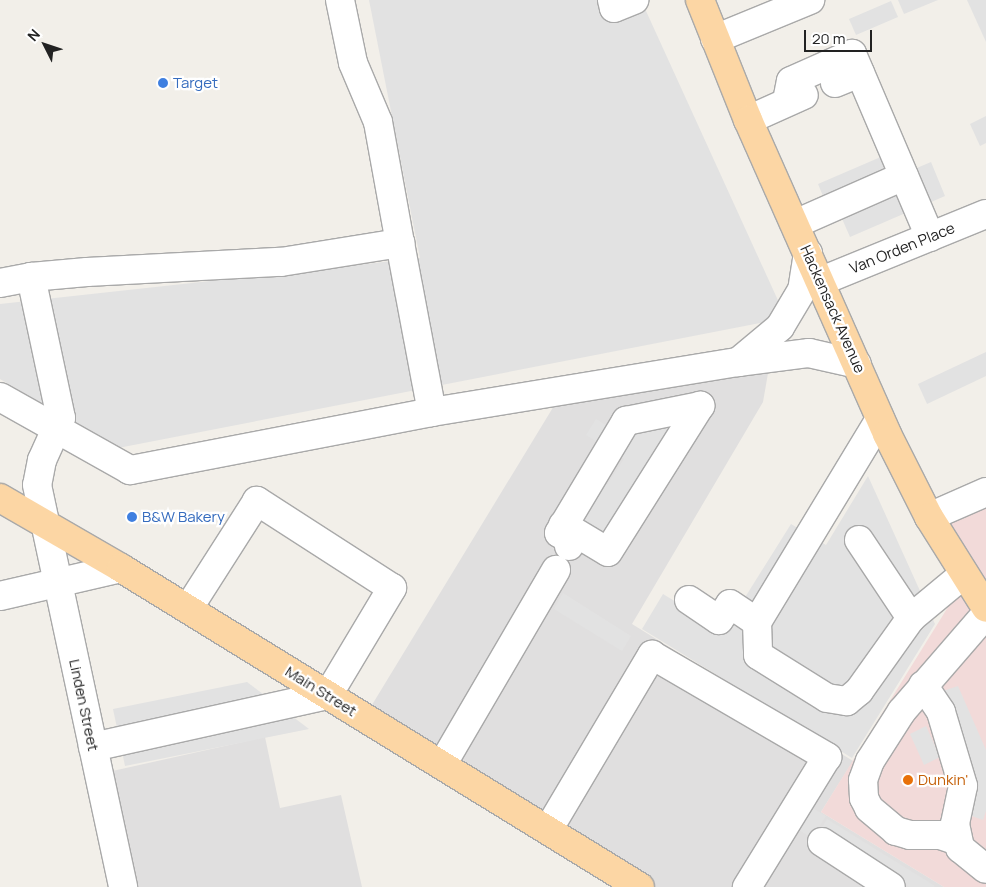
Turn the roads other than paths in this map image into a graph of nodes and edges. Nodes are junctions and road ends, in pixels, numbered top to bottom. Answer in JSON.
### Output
{"nodes":[{"id":1,"x":340,"y":0,"type":"edge"},
{"id":2,"x":612,"y":0,"type":"edge"},
{"id":3,"x":634,"y":0,"type":"edge"},
{"id":4,"x":700,"y":0,"type":"edge"},
{"id":5,"x":810,"y":0,"type":"edge"},
{"id":6,"x":715,"y":39,"type":"junction"},
{"id":7,"x":860,"y":73,"type":"junction"},
{"id":8,"x":787,"y":101,"type":"junction"},
{"id":9,"x":748,"y":120,"type":"junction"},
{"id":10,"x":904,"y":176,"type":"junction"},
{"id":11,"x":986,"y":214,"type":"edge"},
{"id":12,"x":795,"y":224,"type":"junction"},
{"id":13,"x":930,"y":237,"type":"junction"},
{"id":14,"x":400,"y":243,"type":"junction"},
{"id":15,"x":808,"y":253,"type":"junction"},
{"id":16,"x":31,"y":277,"type":"junction"},
{"id":17,"x":819,"y":282,"type":"junction"},
{"id":18,"x":0,"y":283,"type":"edge"},
{"id":19,"x":738,"y":362,"type":"junction"},
{"id":20,"x":857,"y":364,"type":"junction"},
{"id":21,"x":0,"y":396,"type":"edge"},
{"id":22,"x":432,"y":412,"type":"junction"},
{"id":23,"x":880,"y":419,"type":"junction"},
{"id":24,"x":56,"y":432,"type":"junction"},
{"id":25,"x":986,"y":492,"type":"edge"},
{"id":26,"x":0,"y":498,"type":"edge"},
{"id":27,"x":929,"y":517,"type":"junction"},
{"id":28,"x":46,"y":524,"type":"junction"},
{"id":29,"x":566,"y":536,"type":"joint"},
{"id":30,"x":859,"y":540,"type":"dead end"},
{"id":31,"x":121,"y":568,"type":"junction"},
{"id":32,"x":556,"y":570,"type":"dead end"},
{"id":33,"x":58,"y":583,"type":"junction"},
{"id":34,"x":977,"y":589,"type":"edge"},
{"id":35,"x":0,"y":596,"type":"edge"},
{"id":36,"x":689,"y":600,"type":"dead end"},
{"id":37,"x":188,"y":609,"type":"junction"},
{"id":38,"x":986,"y":614,"type":"edge"},
{"id":39,"x":911,"y":618,"type":"junction"},
{"id":40,"x":757,"y":622,"type":"junction"},
{"id":41,"x":924,"y":685,"type":"junction"},
{"id":42,"x":328,"y":695,"type":"junction"},
{"id":43,"x":93,"y":747,"type":"junction"},
{"id":44,"x":442,"y":765,"type":"junction"},
{"id":45,"x":548,"y":830,"type":"junction"},
{"id":46,"x":822,"y":842,"type":"dead end"},
{"id":47,"x":958,"y":842,"type":"junction"},
{"id":48,"x":986,"y":869,"type":"edge"},
{"id":49,"x":123,"y":887,"type":"edge"},
{"id":50,"x":640,"y":887,"type":"edge"},
{"id":51,"x":746,"y":887,"type":"edge"},
{"id":52,"x":891,"y":887,"type":"edge"}],
"edges":[{"from":1,"to":14,"type":"street"},
{"from":2,"to":3,"type":"street"},
{"from":4,"to":6,"type":"main road","name":"Hackensack Avenue"},
{"from":5,"to":6,"type":"street"},
{"from":6,"to":9,"type":"main road","name":"Hackensack Avenue"},
{"from":7,"to":8,"type":"street"},
{"from":7,"to":8,"type":"street"},
{"from":7,"to":10,"type":"street"},
{"from":8,"to":9,"type":"street"},
{"from":9,"to":12,"type":"main road","name":"Hackensack Avenue"},
{"from":10,"to":12,"type":"street"},
{"from":10,"to":13,"type":"street"},
{"from":11,"to":13,"type":"street","name":"Van Orden Place"},
{"from":12,"to":15,"type":"main road","name":"Hackensack Avenue"},
{"from":13,"to":17,"type":"street","name":"Van Orden Place"},
{"from":14,"to":16,"type":"street"},
{"from":14,"to":22,"type":"street"},
{"from":15,"to":17,"type":"main road","name":"Hackensack Avenue"},
{"from":15,"to":19,"type":"street"},
{"from":16,"to":18,"type":"street"},
{"from":16,"to":24,"type":"street","name":"Linden Street"},
{"from":17,"to":20,"type":"main road","name":"Hackensack Avenue"},
{"from":19,"to":20,"type":"street"},
{"from":19,"to":22,"type":"street"},
{"from":20,"to":23,"type":"main road","name":"Hackensack Avenue"},
{"from":21,"to":24,"type":"street"},
{"from":22,"to":24,"type":"street"},
{"from":23,"to":27,"type":"main road","name":"Hackensack Avenue"},
{"from":23,"to":40,"type":"street"},
{"from":24,"to":28,"type":"street","name":"Linden Street"},
{"from":25,"to":27,"type":"street"},
{"from":26,"to":28,"type":"main road","name":"Main Street"},
{"from":27,"to":34,"type":"main road","name":"Hackensack Avenue"},
{"from":28,"to":31,"type":"main road","name":"Main Street"},
{"from":28,"to":33,"type":"street","name":"Linden Street"},
{"from":29,"to":29,"type":"street"},
{"from":30,"to":39,"type":"street"},
{"from":31,"to":33,"type":"street"},
{"from":31,"to":37,"type":"main road","name":"Main Street"},
{"from":32,"to":44,"type":"street"},
{"from":33,"to":35,"type":"street"},
{"from":33,"to":43,"type":"street","name":"Linden Street"},
{"from":34,"to":39,"type":"street"},
{"from":36,"to":40,"type":"street"},
{"from":37,"to":42,"type":"main road","name":"Main Street"},
{"from":37,"to":42,"type":"street"},
{"from":38,"to":41,"type":"street"},
{"from":39,"to":40,"type":"street"},
{"from":41,"to":47,"type":"street"},
{"from":41,"to":47,"type":"street"},
{"from":42,"to":43,"type":"street"},
{"from":42,"to":44,"type":"main road","name":"Main Street"},
{"from":43,"to":49,"type":"street","name":"Linden Street"},
{"from":44,"to":45,"type":"main road","name":"Main Street"},
{"from":45,"to":50,"type":"main road","name":"Main Street"},
{"from":45,"to":51,"type":"street"},
{"from":46,"to":52,"type":"street"},
{"from":47,"to":48,"type":"street"}]}
